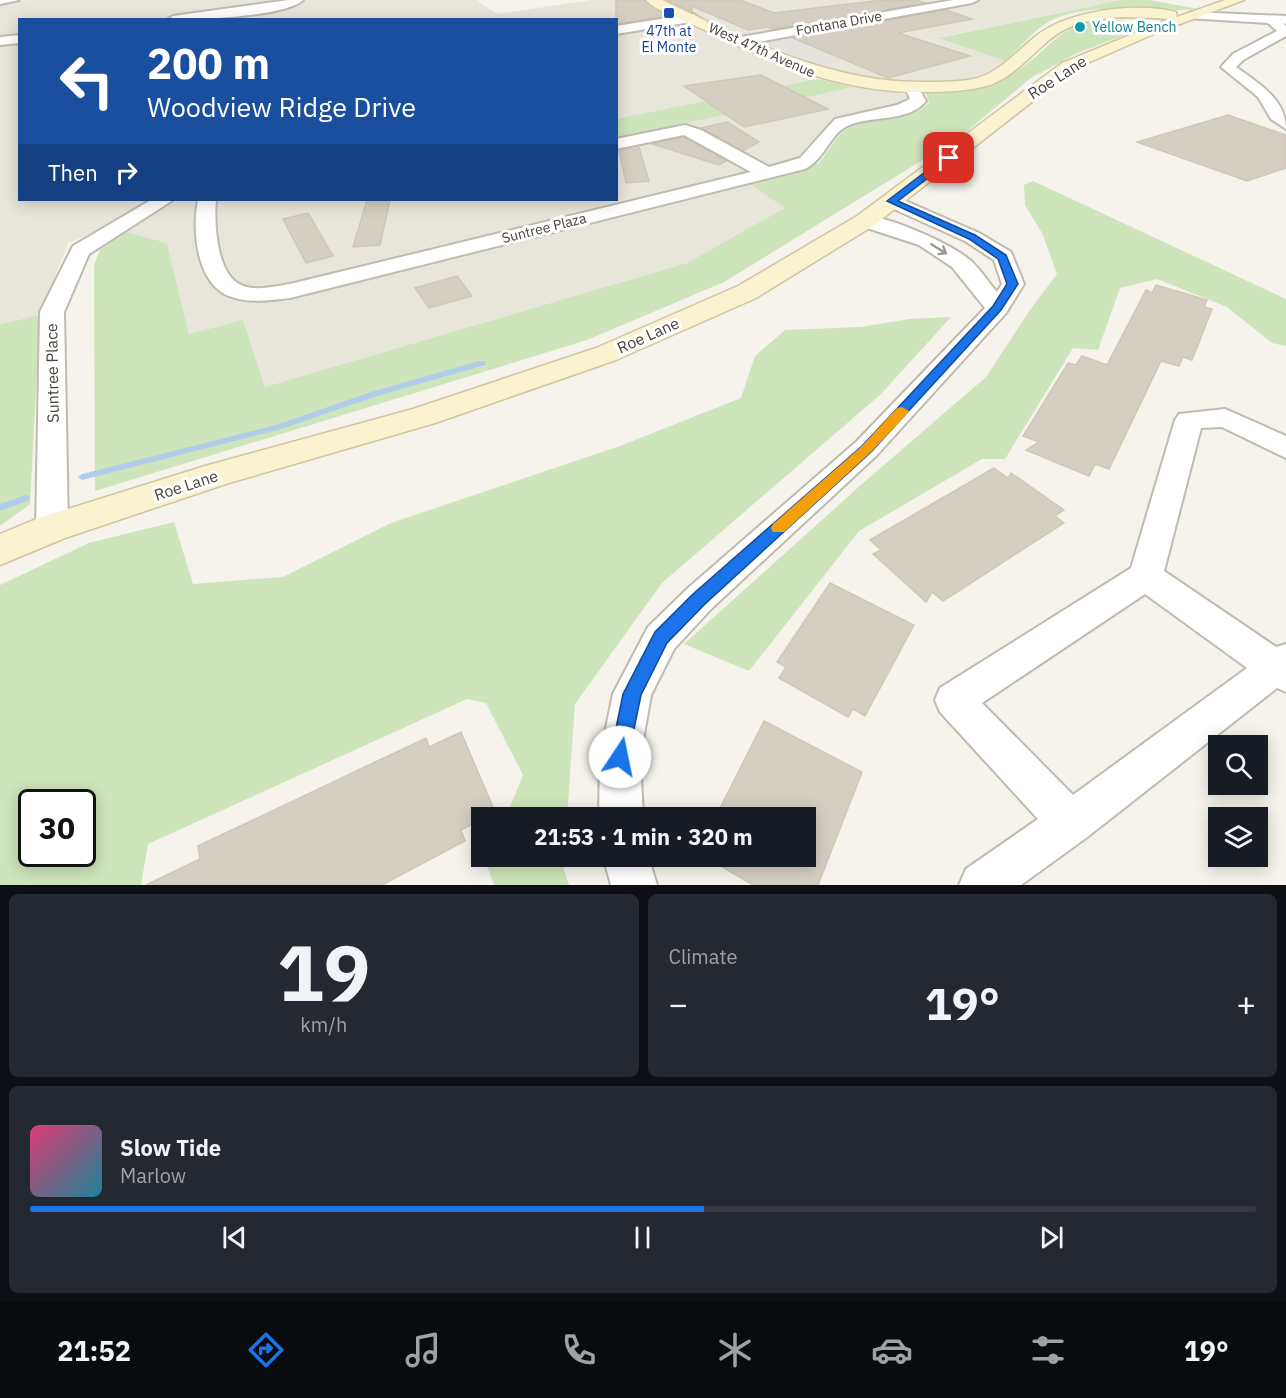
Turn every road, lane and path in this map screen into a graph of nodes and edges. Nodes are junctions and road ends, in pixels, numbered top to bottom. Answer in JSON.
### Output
{"nodes":[{"id":1,"x":13,"y":0,"type":"edge"},
{"id":2,"x":652,"y":0,"type":"edge"},
{"id":3,"x":972,"y":0,"type":"edge"},
{"id":4,"x":1238,"y":0,"type":"edge"},
{"id":5,"x":0,"y":1,"type":"edge"},
{"id":6,"x":297,"y":1,"type":"edge"},
{"id":7,"x":1222,"y":5,"type":"junction"},
{"id":8,"x":1111,"y":15,"type":"junction"},
{"id":9,"x":1191,"y":16,"type":"junction"},
{"id":10,"x":186,"y":18,"type":"edge"},
{"id":11,"x":693,"y":18,"type":"junction"},
{"id":12,"x":1254,"y":19,"type":"junction"},
{"id":13,"x":1279,"y":20,"type":"edge"},
{"id":14,"x":1156,"y":28,"type":"junction"},
{"id":15,"x":618,"y":30,"type":"edge"},
{"id":16,"x":18,"y":39,"type":"edge"},
{"id":17,"x":0,"y":41,"type":"edge"},
{"id":18,"x":741,"y":41,"type":"junction"},
{"id":19,"x":912,"y":88,"type":"junction"},
{"id":20,"x":1286,"y":124,"type":"edge"},
{"id":21,"x":618,"y":144,"type":"edge"},
{"id":22,"x":766,"y":173,"type":"junction"},
{"id":23,"x":162,"y":201,"type":"edge"},
{"id":24,"x":207,"y":201,"type":"edge"},
{"id":25,"x":892,"y":201,"type":"junction"},
{"id":26,"x":934,"y":218,"type":"junction"},
{"id":27,"x":865,"y":221,"type":"junction"},
{"id":28,"x":910,"y":235,"type":"junction"},
{"id":29,"x":998,"y":308,"type":"junction"},
{"id":30,"x":1286,"y":448,"type":"edge"},
{"id":31,"x":52,"y":528,"type":"junction"},
{"id":32,"x":0,"y":550,"type":"edge"},
{"id":33,"x":1146,"y":576,"type":"junction"},
{"id":34,"x":1283,"y":668,"type":"edge"},
{"id":35,"x":621,"y":807,"type":"edge"},
{"id":36,"x":1071,"y":823,"type":"junction"},
{"id":37,"x":628,"y":867,"type":"edge"},
{"id":38,"x":634,"y":885,"type":"edge"},
{"id":39,"x":982,"y":885,"type":"edge"}],
"edges":[{"from":1,"to":5,"type":"street"},
{"from":2,"to":11,"type":"street","name":"West 47th Avenue"},
{"from":3,"to":18,"type":"street","name":"Fontana Drive"},
{"from":4,"to":7,"type":"street","name":"Roe Lane"},
{"from":6,"to":10,"type":"street"},
{"from":7,"to":9,"type":"street","name":"Roe Lane"},
{"from":7,"to":12,"type":"street"},
{"from":8,"to":9,"type":"street"},
{"from":8,"to":14,"type":"street"},
{"from":8,"to":19,"type":"street","name":"West 47th Avenue"},
{"from":9,"to":12,"type":"street"},
{"from":9,"to":14,"type":"street","name":"Roe Lane"},
{"from":11,"to":15,"type":"street"},
{"from":11,"to":18,"type":"street","name":"West 47th Avenue"},
{"from":12,"to":13,"type":"street"},
{"from":13,"to":20,"type":"street"},
{"from":14,"to":25,"type":"street","name":"Roe Lane"},
{"from":16,"to":17,"type":"street"},
{"from":18,"to":19,"type":"street","name":"West 47th Avenue"},
{"from":19,"to":22,"type":"street","name":"Suntree Plaza"},
{"from":21,"to":22,"type":"street"},
{"from":22,"to":24,"type":"street","name":"Suntree Plaza"},
{"from":23,"to":31,"type":"street","name":"Suntree Place"},
{"from":25,"to":26,"type":"street"},
{"from":25,"to":27,"type":"street","name":"Roe Lane"},
{"from":26,"to":28,"type":"street"},
{"from":26,"to":29,"type":"street"},
{"from":27,"to":28,"type":"street"},
{"from":27,"to":31,"type":"street","name":"Roe Lane"},
{"from":28,"to":29,"type":"street","one_way":true},
{"from":29,"to":35,"type":"street"},
{"from":30,"to":33,"type":"street"},
{"from":31,"to":32,"type":"street","name":"Roe Lane"},
{"from":33,"to":34,"type":"street"},
{"from":33,"to":36,"type":"street"},
{"from":34,"to":36,"type":"street"},
{"from":36,"to":39,"type":"street"},
{"from":37,"to":38,"type":"street"}]}
